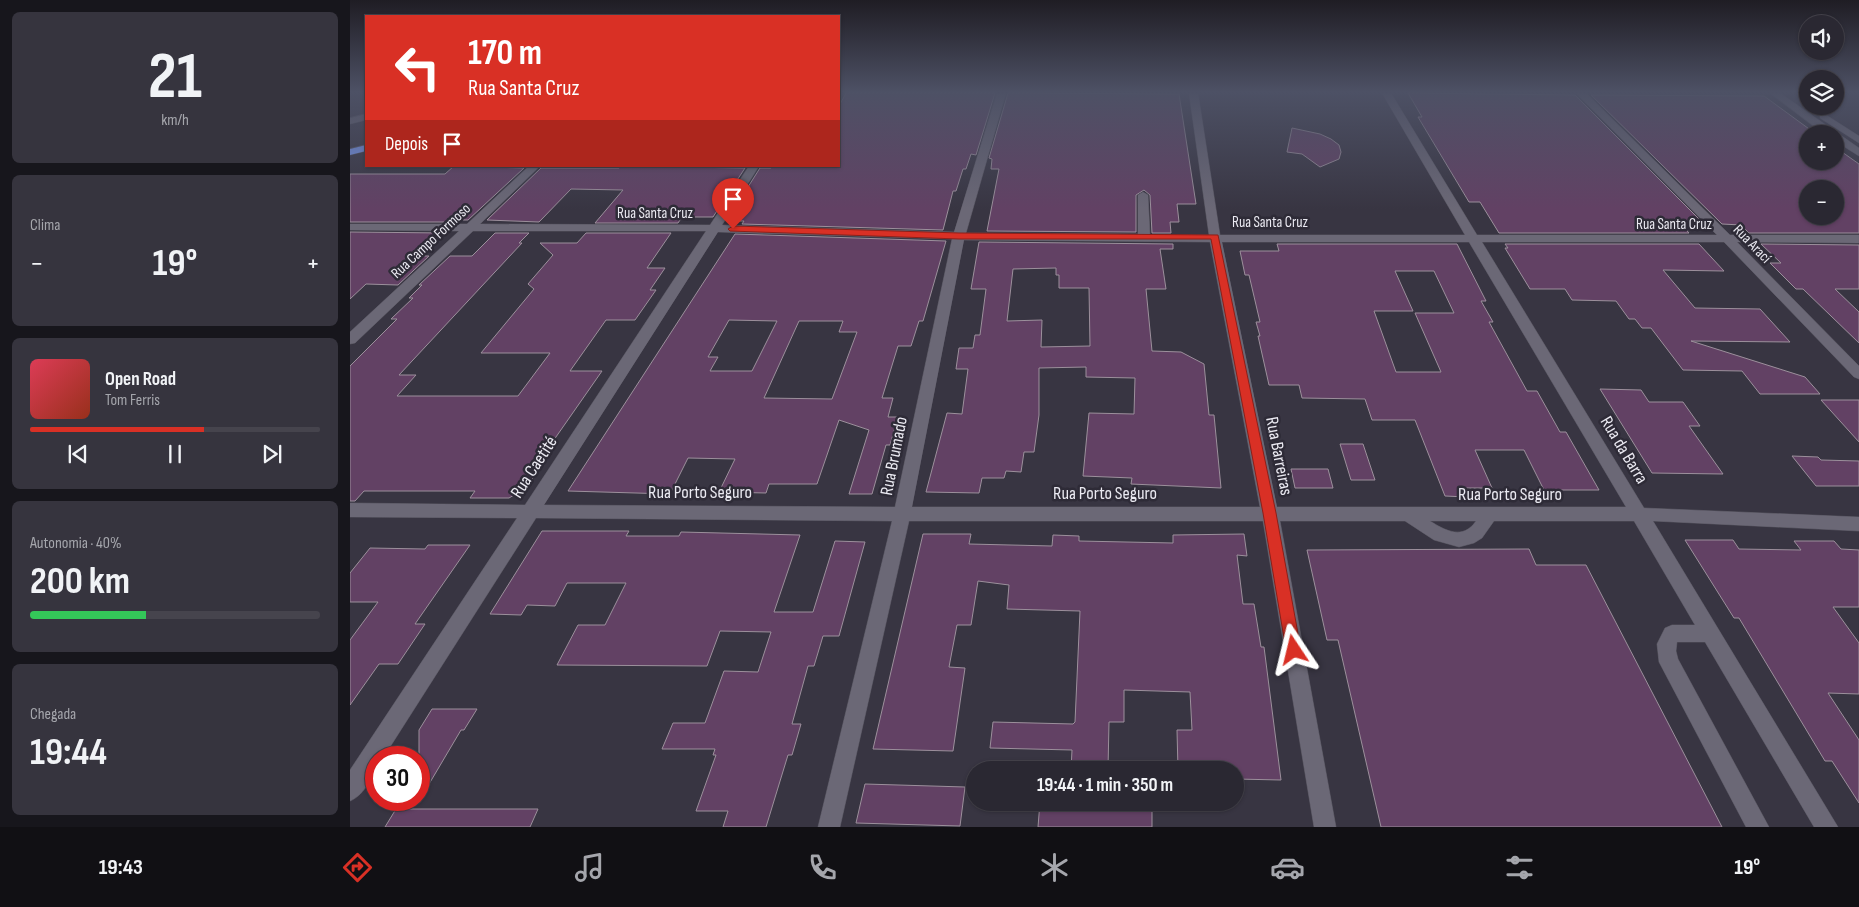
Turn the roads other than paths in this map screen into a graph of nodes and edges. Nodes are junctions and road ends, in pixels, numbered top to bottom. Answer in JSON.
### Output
{"nodes":[{"id":1,"x":991,"y":132,"type":"edge"},
{"id":2,"x":1198,"y":132,"type":"edge"},
{"id":3,"x":1409,"y":132,"type":"edge"},
{"id":4,"x":1618,"y":132,"type":"edge"},
{"id":5,"x":1846,"y":132,"type":"edge"},
{"id":6,"x":365,"y":139,"type":"edge"},
{"id":7,"x":1859,"y":140,"type":"edge"},
{"id":8,"x":1844,"y":142,"type":"edge"},
{"id":9,"x":350,"y":143,"type":"edge"},
{"id":10,"x":365,"y":148,"type":"edge"},
{"id":11,"x":350,"y":152,"type":"edge"},
{"id":12,"x":1859,"y":153,"type":"edge"},
{"id":13,"x":534,"y":167,"type":"edge"},
{"id":14,"x":753,"y":167,"type":"edge"},
{"id":15,"x":1143,"y":195,"type":"dead end"},
{"id":16,"x":350,"y":227,"type":"edge"},
{"id":17,"x":469,"y":227,"type":"junction"},
{"id":18,"x":714,"y":228,"type":"junction"},
{"id":19,"x":959,"y":236,"type":"junction"},
{"id":20,"x":1215,"y":237,"type":"junction"},
{"id":21,"x":1144,"y":238,"type":"junction"},
{"id":22,"x":1474,"y":238,"type":"junction"},
{"id":23,"x":1727,"y":239,"type":"junction"},
{"id":24,"x":1859,"y":239,"type":"edge"},
{"id":25,"x":350,"y":340,"type":"edge"},
{"id":26,"x":1859,"y":374,"type":"edge"},
{"id":27,"x":350,"y":510,"type":"edge"},
{"id":28,"x":530,"y":510,"type":"junction"},
{"id":29,"x":1270,"y":513,"type":"junction"},
{"id":30,"x":902,"y":514,"type":"junction"},
{"id":31,"x":1407,"y":514,"type":"junction"},
{"id":32,"x":1489,"y":514,"type":"junction"},
{"id":33,"x":1638,"y":514,"type":"junction"},
{"id":34,"x":1859,"y":524,"type":"edge"},
{"id":35,"x":1710,"y":633,"type":"junction"},
{"id":36,"x":350,"y":790,"type":"edge"},
{"id":37,"x":829,"y":827,"type":"edge"},
{"id":38,"x":1325,"y":827,"type":"edge"},
{"id":39,"x":1758,"y":827,"type":"edge"},
{"id":40,"x":1827,"y":827,"type":"edge"}],
"edges":[{"from":1,"to":19,"type":"street","name":"Rua Brumado"},
{"from":2,"to":20,"type":"street","name":"Rua Barreiras"},
{"from":3,"to":22,"type":"street","name":"Rua da Barra"},
{"from":4,"to":23,"type":"street","name":"Rua Arací"},
{"from":5,"to":7,"type":"street"},
{"from":6,"to":9,"type":"highway"},
{"from":8,"to":12,"type":"street"},
{"from":10,"to":11,"type":"highway"},
{"from":13,"to":17,"type":"street","name":"Rua Campo Formoso"},
{"from":14,"to":18,"type":"street","name":"Rua Caetité"},
{"from":15,"to":21,"type":"street"},
{"from":16,"to":17,"type":"street","name":"Rua Santa Cruz"},
{"from":17,"to":18,"type":"street","name":"Rua Santa Cruz"},
{"from":17,"to":25,"type":"street","name":"Rua Campo Formoso"},
{"from":18,"to":19,"type":"street","name":"Rua Santa Cruz"},
{"from":18,"to":28,"type":"street","name":"Rua Caetité"},
{"from":19,"to":21,"type":"street","name":"Rua Santa Cruz"},
{"from":19,"to":30,"type":"street","name":"Rua Brumado"},
{"from":20,"to":21,"type":"street","name":"Rua Santa Cruz"},
{"from":20,"to":22,"type":"street","name":"Rua Santa Cruz"},
{"from":20,"to":29,"type":"street","name":"Rua Barreiras"},
{"from":22,"to":23,"type":"street","name":"Rua Santa Cruz"},
{"from":22,"to":33,"type":"street","name":"Rua da Barra"},
{"from":23,"to":24,"type":"street","name":"Rua Santa Cruz"},
{"from":23,"to":26,"type":"street","name":"Rua Arací"},
{"from":27,"to":28,"type":"street","name":"Rua Porto Seguro"},
{"from":28,"to":30,"type":"street","name":"Rua Porto Seguro"},
{"from":28,"to":36,"type":"street","name":"Rua Caetité"},
{"from":29,"to":30,"type":"street","name":"Rua Porto Seguro"},
{"from":29,"to":31,"type":"street","name":"Rua Porto Seguro"},
{"from":29,"to":38,"type":"street","name":"Rua Barreiras"},
{"from":30,"to":37,"type":"street","name":"Rua Brumado"},
{"from":31,"to":32,"type":"street","name":"Rua Porto Seguro"},
{"from":31,"to":32,"type":"street"},
{"from":32,"to":33,"type":"street","name":"Rua Porto Seguro"},
{"from":33,"to":34,"type":"street","name":"Rua Porto Seguro"},
{"from":33,"to":35,"type":"street","name":"Rua da Barra"},
{"from":35,"to":39,"type":"street"},
{"from":35,"to":40,"type":"street","name":"Rua da Barra"}]}
